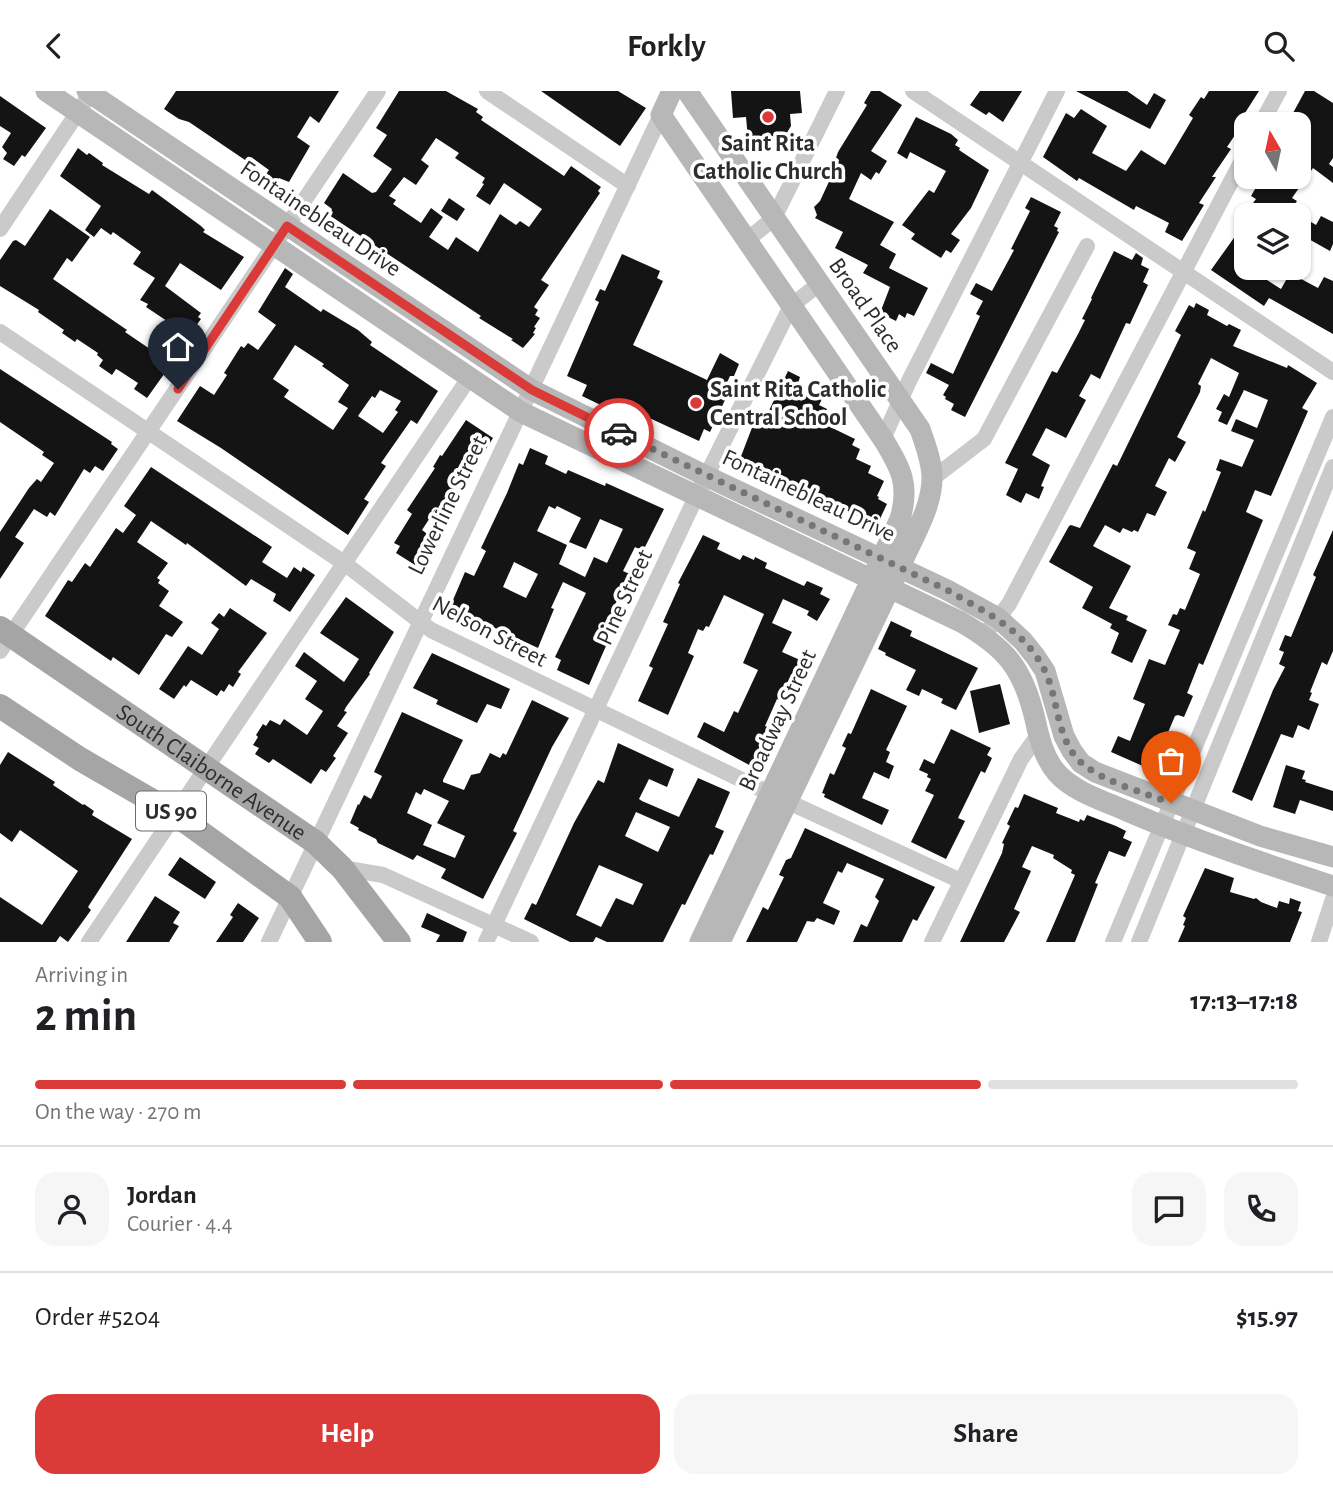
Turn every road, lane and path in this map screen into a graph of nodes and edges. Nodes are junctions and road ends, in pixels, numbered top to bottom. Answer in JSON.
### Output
{"nodes":[{"id":1,"x":46,"y":91,"type":"edge"},
{"id":2,"x":378,"y":91,"type":"edge"},
{"id":3,"x":487,"y":91,"type":"edge"},
{"id":4,"x":672,"y":91,"type":"edge"},
{"id":5,"x":687,"y":91,"type":"edge"},
{"id":6,"x":837,"y":91,"type":"edge"},
{"id":7,"x":914,"y":91,"type":"edge"},
{"id":8,"x":1058,"y":91,"type":"edge"},
{"id":9,"x":1279,"y":91,"type":"edge"},
{"id":10,"x":90,"y":92,"type":"edge"},
{"id":11,"x":78,"y":112,"type":"junction"},
{"id":12,"x":1268,"y":112,"type":"edge"},
{"id":13,"x":662,"y":115,"type":"junction"},
{"id":14,"x":1020,"y":162,"type":"junction"},
{"id":15,"x":1234,"y":176,"type":"edge"},
{"id":16,"x":628,"y":186,"type":"junction"},
{"id":17,"x":774,"y":218,"type":"junction"},
{"id":18,"x":287,"y":226,"type":"junction"},
{"id":19,"x":0,"y":229,"type":"edge"},
{"id":20,"x":746,"y":241,"type":"junction"},
{"id":21,"x":275,"y":244,"type":"junction"},
{"id":22,"x":1087,"y":246,"type":"dead end"},
{"id":23,"x":1183,"y":272,"type":"junction"},
{"id":24,"x":819,"y":284,"type":"junction"},
{"id":25,"x":791,"y":306,"type":"junction"},
{"id":26,"x":0,"y":332,"type":"edge"},
{"id":27,"x":1333,"y":372,"type":"edge"},
{"id":28,"x":469,"y":378,"type":"junction"},
{"id":29,"x":532,"y":390,"type":"junction"},
{"id":30,"x":900,"y":401,"type":"junction"},
{"id":31,"x":521,"y":412,"type":"junction"},
{"id":32,"x":1332,"y":424,"type":"edge"},
{"id":33,"x":148,"y":433,"type":"junction"},
{"id":34,"x":883,"y":439,"type":"junction"},
{"id":35,"x":1333,"y":467,"type":"edge"},
{"id":36,"x":706,"y":476,"type":"junction"},
{"id":37,"x":932,"y":479,"type":"junction"},
{"id":38,"x":696,"y":496,"type":"junction"},
{"id":39,"x":891,"y":562,"type":"junction"},
{"id":40,"x":344,"y":563,"type":"junction"},
{"id":41,"x":880,"y":585,"type":"junction"},
{"id":42,"x":1255,"y":603,"type":"junction"},
{"id":43,"x":1274,"y":610,"type":"junction"},
{"id":44,"x":998,"y":618,"type":"junction"},
{"id":45,"x":420,"y":621,"type":"junction"},
{"id":46,"x":984,"y":635,"type":"junction"},
{"id":47,"x":4,"y":638,"type":"edge"},
{"id":48,"x":0,"y":706,"type":"edge"},
{"id":49,"x":596,"y":710,"type":"junction"},
{"id":50,"x":1039,"y":734,"type":"junction"},
{"id":51,"x":206,"y":768,"type":"junction"},
{"id":52,"x":779,"y":797,"type":"junction"},
{"id":53,"x":1171,"y":803,"type":"junction"},
{"id":54,"x":1192,"y":811,"type":"junction"},
{"id":55,"x":175,"y":814,"type":"junction"},
{"id":56,"x":1162,"y":826,"type":"junction"},
{"id":57,"x":1184,"y":835,"type":"junction"},
{"id":58,"x":315,"y":842,"type":"junction"},
{"id":59,"x":1333,"y":857,"type":"edge"},
{"id":60,"x":342,"y":868,"type":"junction"},
{"id":61,"x":961,"y":881,"type":"junction"},
{"id":62,"x":1333,"y":886,"type":"edge"},
{"id":63,"x":290,"y":897,"type":"junction"},
{"id":64,"x":1333,"y":899,"type":"edge"},
{"id":65,"x":495,"y":925,"type":"junction"},
{"id":66,"x":89,"y":942,"type":"edge"},
{"id":67,"x":269,"y":942,"type":"edge"},
{"id":68,"x":320,"y":942,"type":"edge"},
{"id":69,"x":399,"y":942,"type":"edge"},
{"id":70,"x":486,"y":942,"type":"edge"},
{"id":71,"x":531,"y":942,"type":"edge"},
{"id":72,"x":700,"y":942,"type":"edge"},
{"id":73,"x":720,"y":942,"type":"edge"},
{"id":74,"x":932,"y":942,"type":"edge"},
{"id":75,"x":1113,"y":942,"type":"edge"},
{"id":76,"x":1139,"y":942,"type":"edge"},
{"id":77,"x":1319,"y":942,"type":"edge"}],
"edges":[{"from":1,"to":11,"type":"street","name":"Fontainebleau Drive"},
{"from":2,"to":18,"type":"street"},
{"from":3,"to":16,"type":"street"},
{"from":4,"to":13,"type":"street","name":"Lowerline Street"},
{"from":5,"to":17,"type":"street","name":"Broad Place"},
{"from":6,"to":17,"type":"street"},
{"from":7,"to":14,"type":"street"},
{"from":8,"to":14,"type":"street"},
{"from":9,"to":12,"type":"street"},
{"from":10,"to":11,"type":"street"},
{"from":10,"to":18,"type":"street","name":"Fontainebleau Drive"},
{"from":11,"to":19,"type":"street"},
{"from":11,"to":21,"type":"street","name":"Fontainebleau Drive"},
{"from":13,"to":16,"type":"street","name":"Lowerline Street"},
{"from":13,"to":20,"type":"street"},
{"from":14,"to":23,"type":"street"},
{"from":14,"to":30,"type":"street"},
{"from":15,"to":23,"type":"street"},
{"from":16,"to":29,"type":"street","name":"Lowerline Street"},
{"from":17,"to":20,"type":"street"},
{"from":17,"to":24,"type":"street","name":"Broad Place"},
{"from":18,"to":21,"type":"street"},
{"from":18,"to":29,"type":"street","name":"Fontainebleau Drive"},
{"from":20,"to":25,"type":"street"},
{"from":21,"to":28,"type":"street","name":"Fontainebleau Drive"},
{"from":21,"to":33,"type":"street"},
{"from":22,"to":37,"type":"street"},
{"from":23,"to":27,"type":"street"},
{"from":23,"to":44,"type":"street"},
{"from":24,"to":25,"type":"street","name":"Pine Street"},
{"from":24,"to":30,"type":"street","name":"Broad Place"},
{"from":25,"to":34,"type":"street"},
{"from":25,"to":36,"type":"street","name":"Pine Street"},
{"from":26,"to":33,"type":"street","name":"Nelson Street"},
{"from":28,"to":31,"type":"street","name":"Fontainebleau Drive"},
{"from":28,"to":40,"type":"street"},
{"from":29,"to":31,"type":"street","name":"Lowerline Street"},
{"from":29,"to":36,"type":"street","name":"Fontainebleau Drive"},
{"from":30,"to":34,"type":"street"},
{"from":30,"to":37,"type":"street","name":"Broad Place"},
{"from":31,"to":38,"type":"street","name":"Fontainebleau Drive"},
{"from":31,"to":45,"type":"street","name":"Lowerline Street"},
{"from":32,"to":42,"type":"street"},
{"from":33,"to":40,"type":"street","name":"Nelson Street"},
{"from":33,"to":47,"type":"street"},
{"from":34,"to":39,"type":"street","name":"Broadway Street"},
{"from":35,"to":43,"type":"street"},
{"from":36,"to":38,"type":"street","name":"Pine Street"},
{"from":36,"to":39,"type":"street","name":"Fontainebleau Drive"},
{"from":37,"to":39,"type":"street","name":"Broad Place"},
{"from":38,"to":41,"type":"street","name":"Fontainebleau Drive"},
{"from":38,"to":49,"type":"street","name":"Pine Street"},
{"from":39,"to":41,"type":"street","name":"Broadway Street"},
{"from":39,"to":44,"type":"street","name":"Fontainebleau Drive"},
{"from":40,"to":45,"type":"street","name":"Nelson Street"},
{"from":40,"to":51,"type":"street"},
{"from":41,"to":46,"type":"street","name":"Fontainebleau Drive"},
{"from":41,"to":52,"type":"street","name":"Broadway Street"},
{"from":42,"to":43,"type":"street"},
{"from":42,"to":53,"type":"street"},
{"from":43,"to":54,"type":"street"},
{"from":44,"to":46,"type":"street"},
{"from":44,"to":53,"type":"street","name":"Fontainebleau Drive"},
{"from":45,"to":49,"type":"street","name":"Nelson Street"},
{"from":45,"to":58,"type":"street","name":"Lowerline Street"},
{"from":46,"to":50,"type":"street","name":"Fontainebleau Drive"},
{"from":47,"to":51,"type":"main road","name":"South Claiborne Avenue","number":"US 90"},
{"from":48,"to":55,"type":"main road","number":"US 90"},
{"from":49,"to":52,"type":"street","name":"Nelson Street"},
{"from":49,"to":65,"type":"street","name":"Pine Street"},
{"from":50,"to":56,"type":"street","name":"Fontainebleau Drive"},
{"from":50,"to":61,"type":"street"},
{"from":51,"to":55,"type":"street"},
{"from":51,"to":58,"type":"main road","name":"South Claiborne Avenue","number":"US 90"},
{"from":52,"to":61,"type":"street","name":"Nelson Street"},
{"from":52,"to":72,"type":"street","name":"Broadway Street"},
{"from":52,"to":73,"type":"street","name":"Broadway Street"},
{"from":53,"to":54,"type":"street","name":"Fontainebleau Drive"},
{"from":53,"to":56,"type":"street"},
{"from":54,"to":57,"type":"street"},
{"from":54,"to":59,"type":"street","name":"Fontainebleau Drive"},
{"from":55,"to":63,"type":"main road","number":"US 90"},
{"from":55,"to":66,"type":"street"},
{"from":56,"to":57,"type":"street","name":"Fontainebleau Drive"},
{"from":56,"to":75,"type":"street"},
{"from":57,"to":62,"type":"street","name":"Fontainebleau Drive"},
{"from":57,"to":76,"type":"street"},
{"from":58,"to":60,"type":"main road","name":"South Claiborne Avenue","number":"US 90"},
{"from":58,"to":63,"type":"street","name":"Lowerline Street"},
{"from":60,"to":65,"type":"street"},
{"from":60,"to":69,"type":"main road","name":"South Claiborne Avenue","number":"US 90"},
{"from":61,"to":74,"type":"street"},
{"from":63,"to":67,"type":"street","name":"Lowerline Street"},
{"from":63,"to":68,"type":"main road","number":"US 90"},
{"from":64,"to":77,"type":"street"},
{"from":65,"to":70,"type":"street","name":"Pine Street"},
{"from":65,"to":71,"type":"street"}]}
